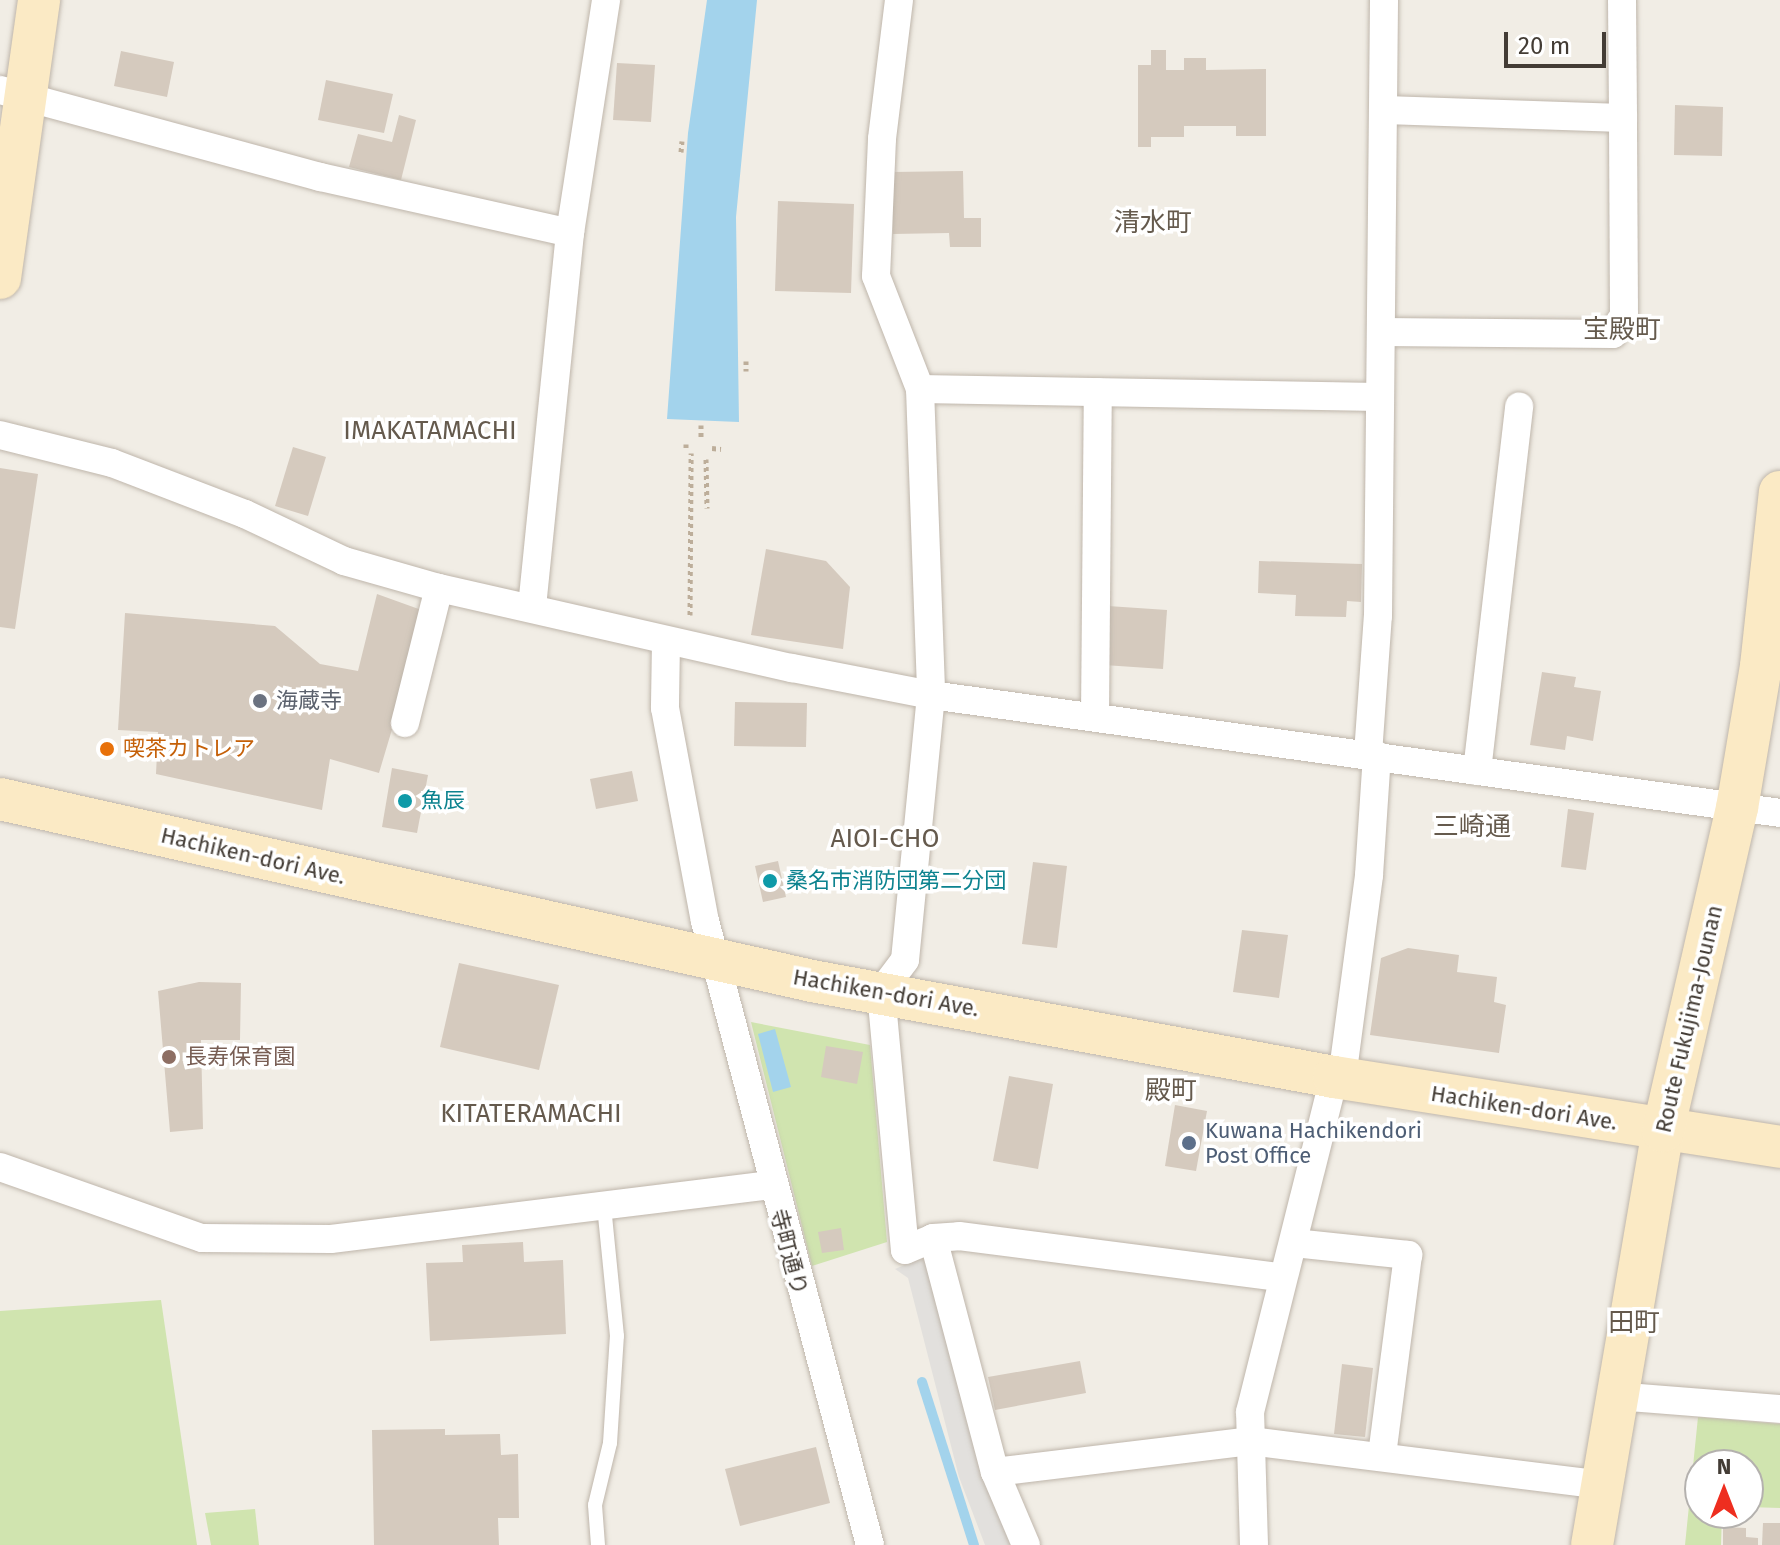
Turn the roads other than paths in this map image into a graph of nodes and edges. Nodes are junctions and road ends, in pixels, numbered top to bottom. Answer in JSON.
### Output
{"nodes":[{"id":1,"x":39,"y":0,"type":"edge"},
{"id":2,"x":606,"y":0,"type":"edge"},
{"id":3,"x":899,"y":0,"type":"edge"},
{"id":4,"x":1384,"y":0,"type":"edge"},
{"id":5,"x":1622,"y":0,"type":"edge"},
{"id":6,"x":13,"y":94,"type":"edge"},
{"id":7,"x":1384,"y":110,"type":"junction"},
{"id":8,"x":1623,"y":118,"type":"junction"},
{"id":9,"x":570,"y":233,"type":"junction"},
{"id":10,"x":0,"y":278,"type":"edge"},
{"id":11,"x":1381,"y":332,"type":"junction"},
{"id":12,"x":920,"y":389,"type":"junction"},
{"id":13,"x":1098,"y":392,"type":"junction"},
{"id":14,"x":1379,"y":397,"type":"junction"},
{"id":15,"x":1519,"y":406,"type":"dead end"},
{"id":16,"x":0,"y":435,"type":"edge"},
{"id":17,"x":1780,"y":492,"type":"edge"},
{"id":18,"x":439,"y":588,"type":"junction"},
{"id":19,"x":532,"y":607,"type":"junction"},
{"id":20,"x":678,"y":643,"type":"junction"},
{"id":21,"x":931,"y":695,"type":"junction"},
{"id":22,"x":1095,"y":716,"type":"junction"},
{"id":23,"x":405,"y":723,"type":"dead end"},
{"id":24,"x":1372,"y":754,"type":"junction"},
{"id":25,"x":1477,"y":771,"type":"junction"},
{"id":26,"x":0,"y":799,"type":"edge"},
{"id":27,"x":1737,"y":808,"type":"junction"},
{"id":28,"x":1780,"y":813,"type":"edge"},
{"id":29,"x":714,"y":959,"type":"junction"},
{"id":30,"x":881,"y":992,"type":"junction"},
{"id":31,"x":1338,"y":1078,"type":"junction"},
{"id":32,"x":1663,"y":1131,"type":"junction"},
{"id":33,"x":1780,"y":1147,"type":"edge"},
{"id":34,"x":0,"y":1167,"type":"edge"},
{"id":35,"x":771,"y":1185,"type":"junction"},
{"id":36,"x":604,"y":1206,"type":"junction"},
{"id":37,"x":933,"y":1238,"type":"junction"},
{"id":38,"x":1294,"y":1243,"type":"junction"},
{"id":39,"x":1281,"y":1277,"type":"junction"},
{"id":40,"x":1615,"y":1396,"type":"junction"},
{"id":41,"x":1780,"y":1409,"type":"edge"},
{"id":42,"x":1250,"y":1441,"type":"junction"},
{"id":43,"x":1382,"y":1454,"type":"junction"},
{"id":44,"x":995,"y":1472,"type":"junction"},
{"id":45,"x":1601,"y":1485,"type":"junction"},
{"id":46,"x":598,"y":1545,"type":"edge"},
{"id":47,"x":870,"y":1545,"type":"edge"},
{"id":48,"x":1026,"y":1545,"type":"edge"},
{"id":49,"x":1254,"y":1545,"type":"edge"},
{"id":50,"x":1592,"y":1545,"type":"edge"}],
"edges":[{"from":1,"to":6,"type":"street"},
{"from":2,"to":9,"type":"street"},
{"from":3,"to":12,"type":"street"},
{"from":4,"to":7,"type":"street"},
{"from":5,"to":8,"type":"street"},
{"from":6,"to":9,"type":"street"},
{"from":6,"to":10,"type":"street"},
{"from":7,"to":8,"type":"street"},
{"from":7,"to":11,"type":"street"},
{"from":8,"to":11,"type":"street"},
{"from":9,"to":19,"type":"street"},
{"from":11,"to":14,"type":"street"},
{"from":12,"to":13,"type":"street"},
{"from":12,"to":21,"type":"street"},
{"from":13,"to":14,"type":"street"},
{"from":13,"to":22,"type":"street"},
{"from":14,"to":24,"type":"street"},
{"from":15,"to":25,"type":"street"},
{"from":16,"to":18,"type":"street"},
{"from":17,"to":27,"type":"street","name":"Route Fukujima-Jounan"},
{"from":18,"to":19,"type":"street"},
{"from":18,"to":23,"type":"street"},
{"from":19,"to":20,"type":"street"},
{"from":20,"to":21,"type":"street"},
{"from":20,"to":29,"type":"street","name":"寺町通り"},
{"from":21,"to":22,"type":"street"},
{"from":21,"to":30,"type":"street"},
{"from":22,"to":24,"type":"street"},
{"from":24,"to":25,"type":"street"},
{"from":24,"to":31,"type":"street"},
{"from":25,"to":27,"type":"street"},
{"from":26,"to":29,"type":"street","name":"Hachiken-dori Ave."},
{"from":27,"to":28,"type":"street"},
{"from":27,"to":32,"type":"street","name":"Route Fukujima-Jounan"},
{"from":29,"to":30,"type":"street","name":"Hachiken-dori Ave."},
{"from":29,"to":35,"type":"street","name":"寺町通り"},
{"from":30,"to":31,"type":"street","name":"Hachiken-dori Ave."},
{"from":30,"to":37,"type":"street"},
{"from":31,"to":32,"type":"street","name":"Hachiken-dori Ave."},
{"from":31,"to":38,"type":"street"},
{"from":32,"to":33,"type":"street","name":"Hachiken-dori Ave."},
{"from":32,"to":40,"type":"street","name":"Route Fukujima-Jounan"},
{"from":34,"to":36,"type":"street"},
{"from":35,"to":36,"type":"street"},
{"from":35,"to":47,"type":"street","name":"寺町通り"},
{"from":36,"to":46,"type":"lane"},
{"from":37,"to":39,"type":"street"},
{"from":37,"to":44,"type":"street"},
{"from":38,"to":39,"type":"street"},
{"from":38,"to":43,"type":"street"},
{"from":39,"to":42,"type":"street"},
{"from":40,"to":41,"type":"street"},
{"from":40,"to":45,"type":"street","name":"Route Fukujima-Jounan"},
{"from":42,"to":43,"type":"street"},
{"from":42,"to":44,"type":"street"},
{"from":42,"to":49,"type":"street"},
{"from":43,"to":45,"type":"street"},
{"from":44,"to":48,"type":"street"},
{"from":45,"to":50,"type":"street","name":"Route Fukujima-Jounan"}]}
